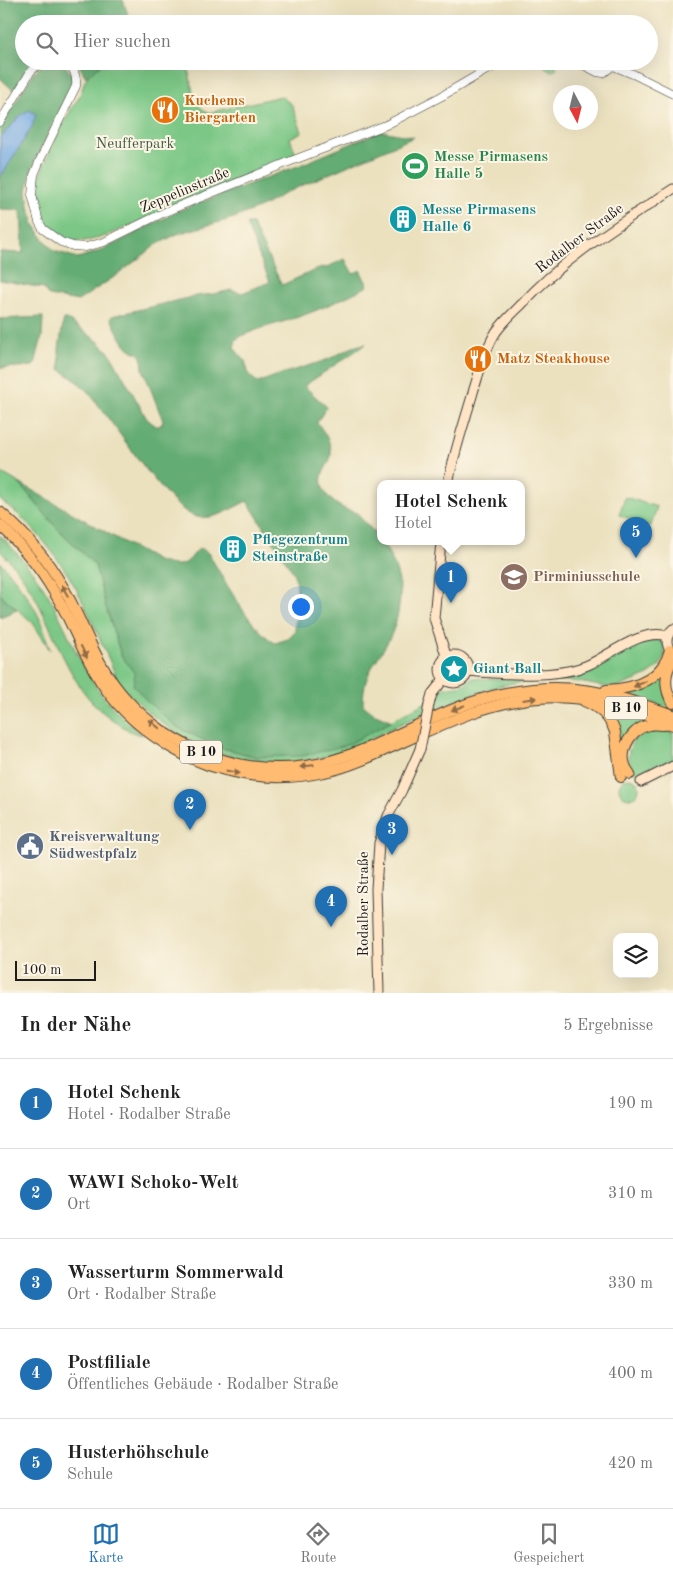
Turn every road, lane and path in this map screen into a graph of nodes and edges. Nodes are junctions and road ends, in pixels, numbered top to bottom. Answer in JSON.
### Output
{"nodes":[{"id":1,"x":32,"y":70,"type":"edge"},
{"id":2,"x":73,"y":70,"type":"edge"},
{"id":3,"x":488,"y":70,"type":"edge"},
{"id":4,"x":595,"y":70,"type":"edge"},
{"id":5,"x":607,"y":70,"type":"edge"},
{"id":6,"x":625,"y":70,"type":"edge"},
{"id":7,"x":673,"y":94,"type":"edge"},
{"id":8,"x":0,"y":122,"type":"edge"},
{"id":9,"x":673,"y":189,"type":"edge"},
{"id":10,"x":449,"y":480,"type":"edge"},
{"id":11,"x":0,"y":512,"type":"edge"},
{"id":12,"x":0,"y":525,"type":"edge"},
{"id":13,"x":441,"y":545,"type":"edge"},
{"id":14,"x":670,"y":633,"type":"edge"},
{"id":15,"x":672,"y":654,"type":"edge"},
{"id":16,"x":450,"y":656,"type":"junction"},
{"id":17,"x":468,"y":671,"type":"junction"},
{"id":18,"x":444,"y":679,"type":"junction"},
{"id":19,"x":594,"y":691,"type":"junction"},
{"id":20,"x":576,"y":698,"type":"junction"},
{"id":21,"x":673,"y":703,"type":"edge"},
{"id":22,"x":673,"y":715,"type":"edge"},
{"id":23,"x":673,"y":726,"type":"edge"},
{"id":24,"x":673,"y":766,"type":"edge"},
{"id":25,"x":641,"y":782,"type":"dead end"},
{"id":26,"x":379,"y":993,"type":"edge"}],
"edges":[{"from":1,"to":8,"type":"street"},
{"from":2,"to":3,"type":"street","name":"Zeppelinstraße"},
{"from":4,"to":5,"type":"street"},
{"from":6,"to":7,"type":"street"},
{"from":9,"to":10,"type":"main road","name":"Rodalber Straße"},
{"from":19,"to":11,"type":"highway","number":"B 10","one_way":true},
{"from":12,"to":20,"type":"highway","number":"B 10","one_way":true},
{"from":13,"to":16,"type":"main road"},
{"from":14,"to":15,"type":"main road"},
{"from":14,"to":17,"type":"main road"},
{"from":15,"to":19,"type":"highway","one_way":true},
{"from":15,"to":21,"type":"highway"},
{"from":16,"to":17,"type":"main road"},
{"from":16,"to":18,"type":"main road"},
{"from":17,"to":18,"type":"main road"},
{"from":18,"to":26,"type":"main road","name":"Rodalber Straße","bridge":true},
{"from":19,"to":22,"type":"highway","number":"B 10"},
{"from":20,"to":23,"type":"highway","number":"B 10"},
{"from":20,"to":23,"type":"highway"},
{"from":24,"to":25,"type":"main road"}]}
